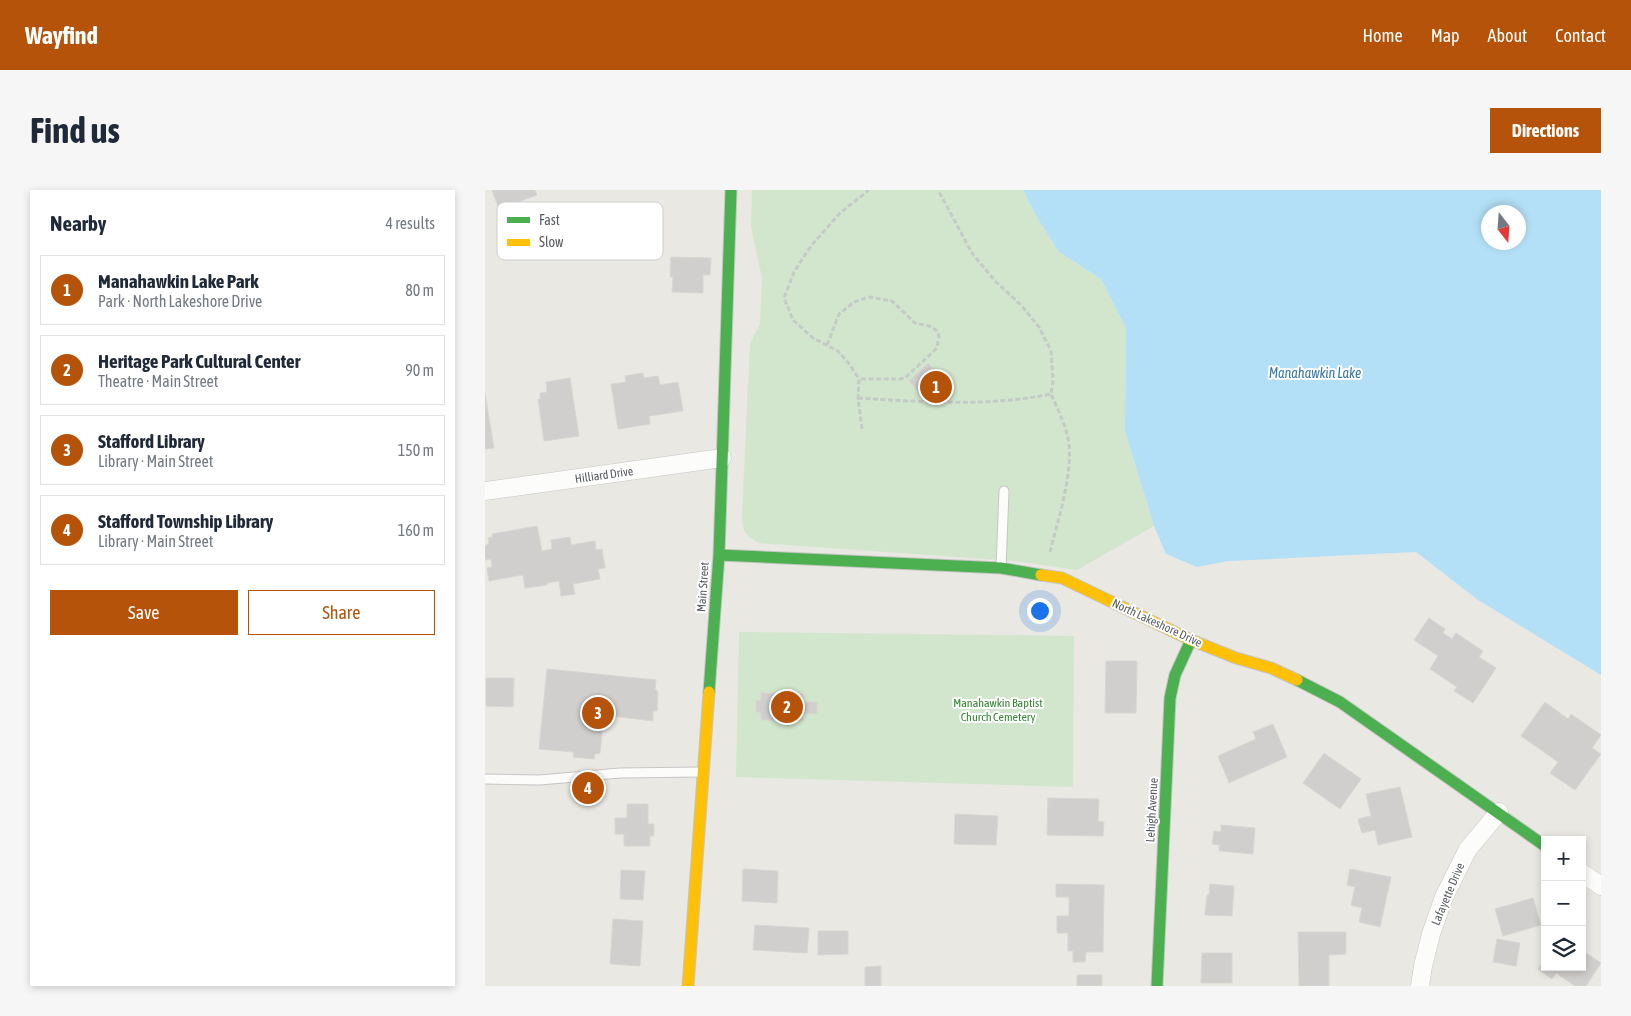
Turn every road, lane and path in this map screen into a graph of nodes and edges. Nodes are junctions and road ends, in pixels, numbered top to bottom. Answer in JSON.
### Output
{"nodes":[{"id":1,"x":731,"y":190,"type":"edge"},
{"id":2,"x":869,"y":190,"type":"edge"},
{"id":3,"x":938,"y":190,"type":"edge"},
{"id":4,"x":827,"y":345,"type":"junction"},
{"id":5,"x":859,"y":379,"type":"junction"},
{"id":6,"x":1051,"y":394,"type":"junction"},
{"id":7,"x":858,"y":398,"type":"junction"},
{"id":8,"x":862,"y":429,"type":"dead end"},
{"id":9,"x":723,"y":458,"type":"junction"},
{"id":10,"x":485,"y":491,"type":"edge"},
{"id":11,"x":1004,"y":491,"type":"dead end"},
{"id":12,"x":1050,"y":552,"type":"dead end"},
{"id":13,"x":719,"y":555,"type":"junction"},
{"id":14,"x":1001,"y":568,"type":"junction"},
{"id":15,"x":1191,"y":640,"type":"junction"},
{"id":16,"x":703,"y":772,"type":"junction"},
{"id":17,"x":485,"y":779,"type":"edge"},
{"id":18,"x":1499,"y":812,"type":"junction"},
{"id":19,"x":1541,"y":843,"type":"edge"},
{"id":20,"x":1586,"y":876,"type":"edge"},
{"id":21,"x":1601,"y":886,"type":"edge"},
{"id":22,"x":687,"y":986,"type":"edge"},
{"id":23,"x":1157,"y":986,"type":"edge"},
{"id":24,"x":1420,"y":986,"type":"edge"}],
"edges":[{"from":1,"to":9,"type":"main road","name":"Main Street"},
{"from":2,"to":4,"type":"path"},
{"from":3,"to":6,"type":"path"},
{"from":4,"to":5,"type":"path"},
{"from":4,"to":5,"type":"path"},
{"from":5,"to":7,"type":"path"},
{"from":6,"to":7,"type":"path"},
{"from":6,"to":12,"type":"path"},
{"from":7,"to":8,"type":"path"},
{"from":9,"to":10,"type":"street","name":"Hilliard Drive"},
{"from":9,"to":13,"type":"main road","name":"Main Street"},
{"from":11,"to":14,"type":"lane"},
{"from":13,"to":14,"type":"main road","name":"North Lakeshore Drive"},
{"from":13,"to":16,"type":"main road","name":"Main Street"},
{"from":14,"to":15,"type":"main road","name":"North Lakeshore Drive"},
{"from":15,"to":18,"type":"main road","name":"North Lakeshore Drive"},
{"from":15,"to":23,"type":"main road","name":"Lehigh Avenue"},
{"from":16,"to":17,"type":"lane"},
{"from":16,"to":22,"type":"main road","name":"Main Street"},
{"from":18,"to":19,"type":"main road","name":"North Lakeshore Drive"},
{"from":18,"to":24,"type":"street","name":"Lafayette Drive"},
{"from":20,"to":21,"type":"street"}]}
